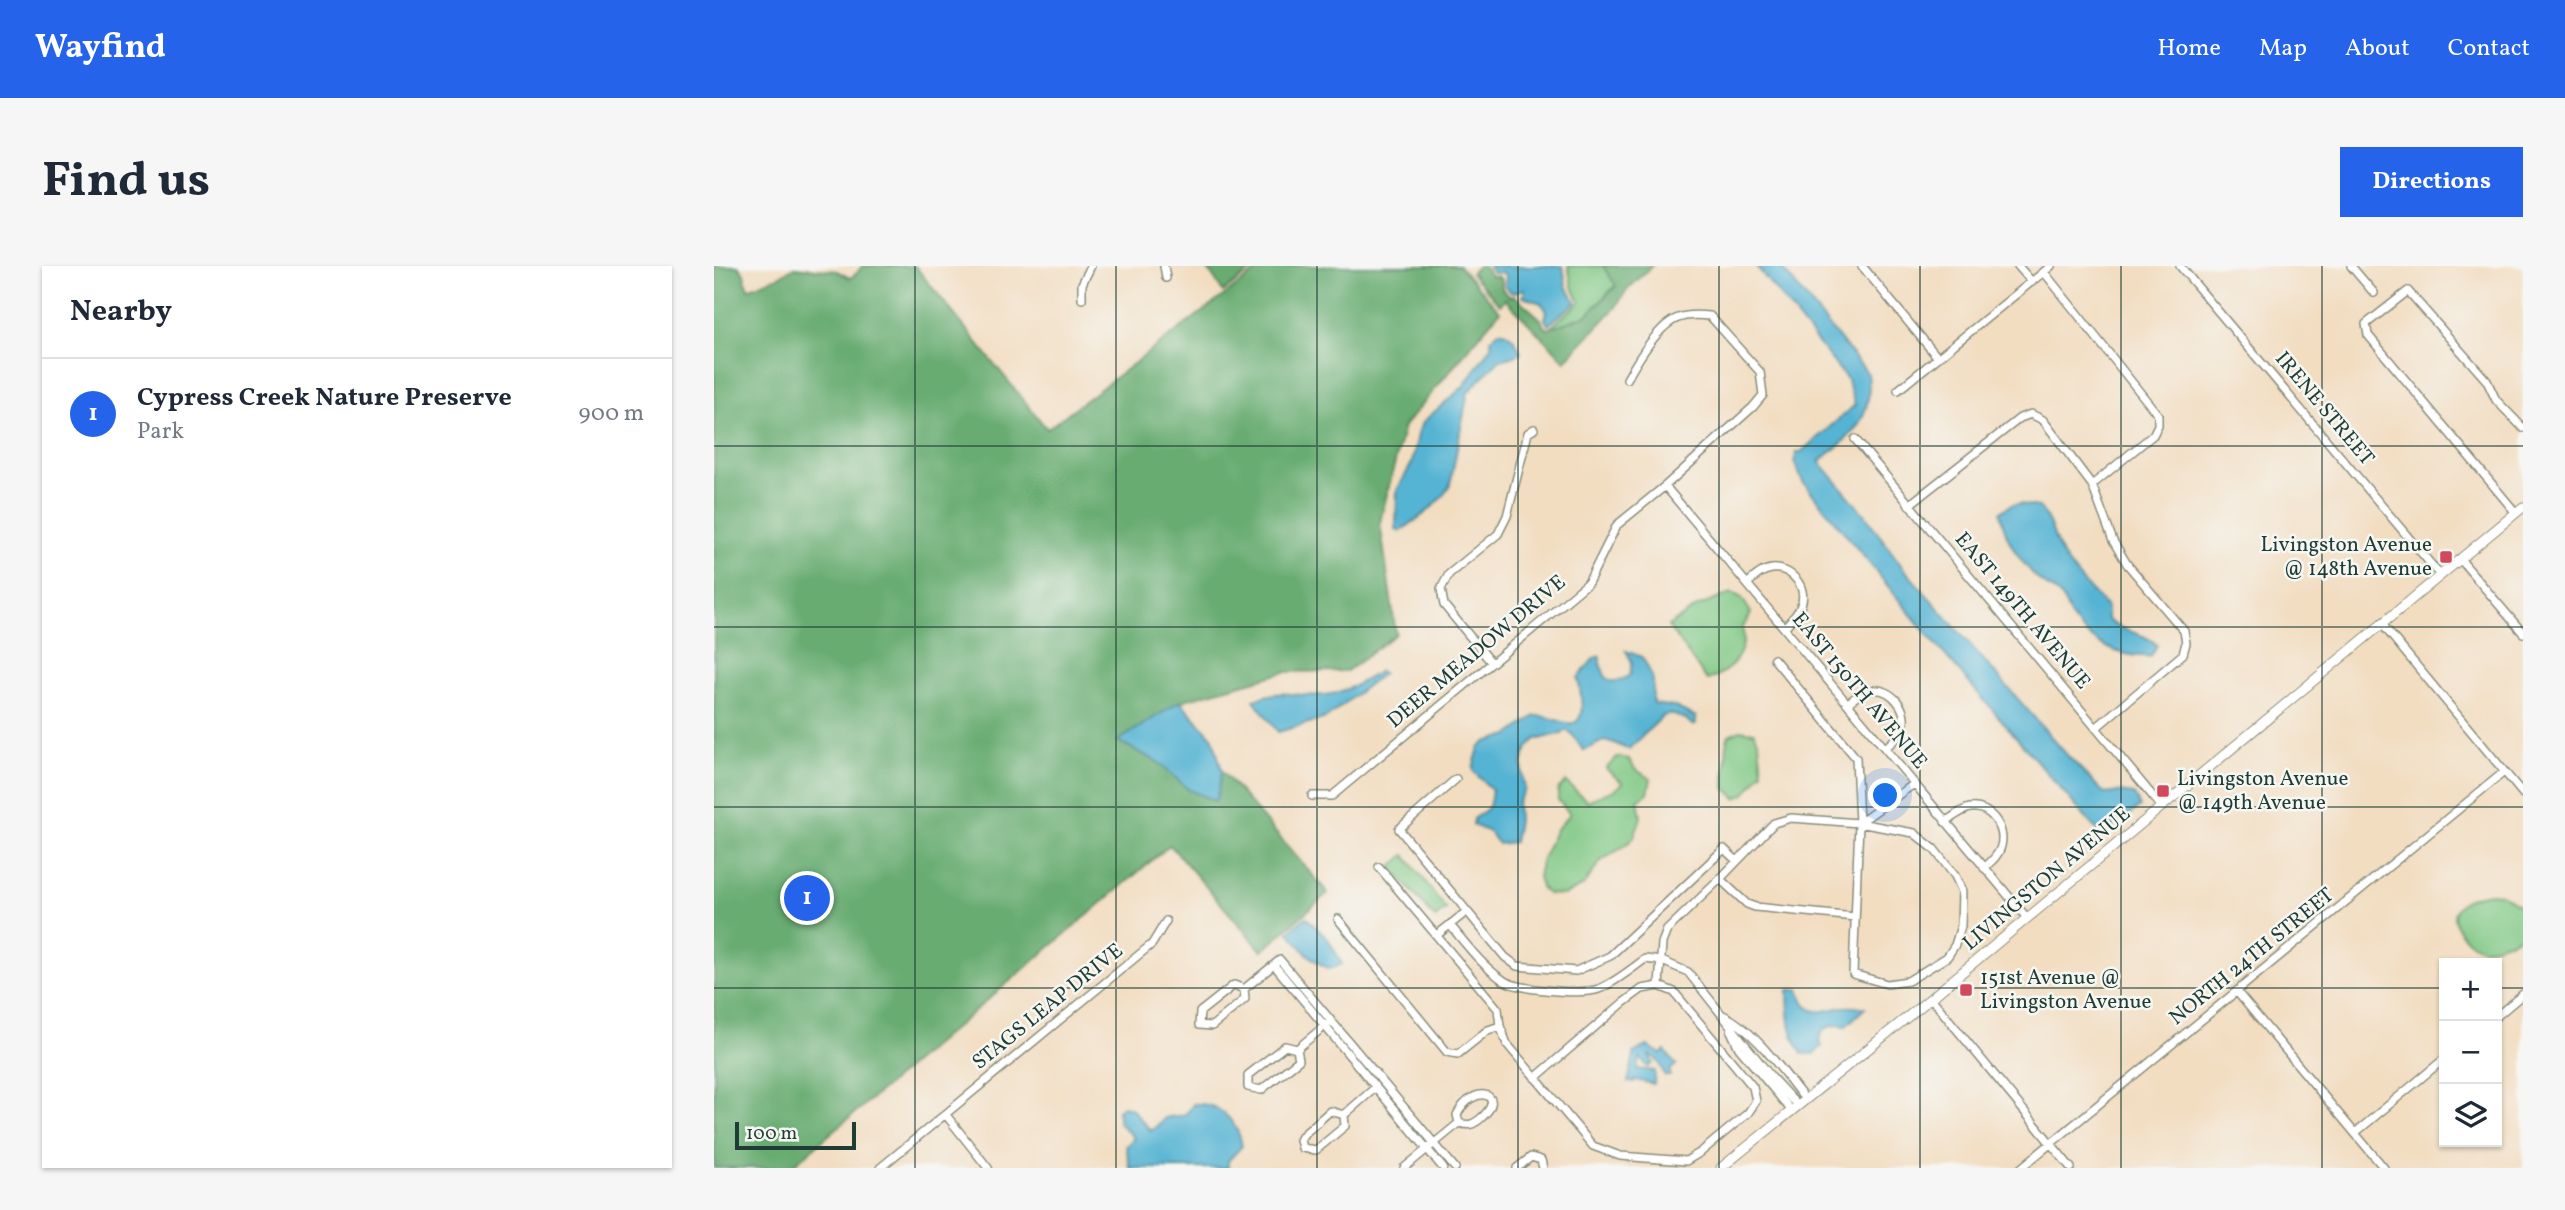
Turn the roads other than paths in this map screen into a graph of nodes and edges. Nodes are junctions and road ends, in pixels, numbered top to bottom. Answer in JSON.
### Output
{"nodes":[{"id":1,"x":1091,"y":266,"type":"edge"},
{"id":2,"x":1164,"y":266,"type":"edge"},
{"id":3,"x":1862,"y":266,"type":"edge"},
{"id":4,"x":2018,"y":266,"type":"edge"},
{"id":5,"x":2051,"y":266,"type":"edge"},
{"id":6,"x":2180,"y":266,"type":"edge"},
{"id":7,"x":2351,"y":266,"type":"edge"},
{"id":8,"x":2043,"y":272,"type":"junction"},
{"id":9,"x":1166,"y":278,"type":"dead end"},
{"id":10,"x":2032,"y":282,"type":"junction"},
{"id":11,"x":2374,"y":293,"type":"dead end"},
{"id":12,"x":1082,"y":299,"type":"dead end"},
{"id":13,"x":1938,"y":358,"type":"junction"},
{"id":14,"x":1627,"y":379,"type":"dead end"},
{"id":15,"x":1898,"y":390,"type":"dead end"},
{"id":16,"x":1534,"y":429,"type":"dead end"},
{"id":17,"x":2523,"y":429,"type":"edge"},
{"id":18,"x":1855,"y":439,"type":"dead end"},
{"id":19,"x":2092,"y":485,"type":"junction"},
{"id":20,"x":1665,"y":486,"type":"junction"},
{"id":21,"x":1909,"y":505,"type":"junction"},
{"id":22,"x":2519,"y":510,"type":"edge"},
{"id":23,"x":2460,"y":559,"type":"junction"},
{"id":24,"x":2440,"y":576,"type":"junction"},
{"id":25,"x":1748,"y":583,"type":"junction"},
{"id":26,"x":2381,"y":623,"type":"junction"},
{"id":27,"x":1784,"y":628,"type":"junction"},
{"id":28,"x":2523,"y":633,"type":"edge"},
{"id":29,"x":1774,"y":659,"type":"dead end"},
{"id":30,"x":1491,"y":662,"type":"junction"},
{"id":31,"x":1848,"y":703,"type":"junction"},
{"id":32,"x":2096,"y":727,"type":"junction"},
{"id":33,"x":1885,"y":748,"type":"junction"},
{"id":34,"x":2504,"y":772,"type":"junction"},
{"id":35,"x":1456,"y":779,"type":"dead end"},
{"id":36,"x":1914,"y":784,"type":"junction"},
{"id":37,"x":2523,"y":794,"type":"edge"},
{"id":38,"x":1312,"y":796,"type":"dead end"},
{"id":39,"x":2161,"y":806,"type":"junction"},
{"id":40,"x":1945,"y":822,"type":"junction"},
{"id":41,"x":1859,"y":824,"type":"junction"},
{"id":42,"x":1737,"y":861,"type":"junction"},
{"id":43,"x":1379,"y":867,"type":"dead end"},
{"id":44,"x":1984,"y":868,"type":"junction"},
{"id":45,"x":1720,"y":879,"type":"junction"},
{"id":46,"x":1466,"y":912,"type":"junction"},
{"id":47,"x":1855,"y":917,"type":"junction"},
{"id":48,"x":2027,"y":918,"type":"junction"},
{"id":49,"x":1338,"y":919,"type":"dead end"},
{"id":50,"x":1166,"y":921,"type":"dead end"},
{"id":51,"x":1450,"y":925,"type":"junction"},
{"id":52,"x":1437,"y":935,"type":"junction"},
{"id":53,"x":1662,"y":961,"type":"junction"},
{"id":54,"x":1659,"y":986,"type":"junction"},
{"id":55,"x":1244,"y":989,"type":"junction"},
{"id":56,"x":2237,"y":992,"type":"junction"},
{"id":57,"x":2523,"y":994,"type":"edge"},
{"id":58,"x":1931,"y":998,"type":"junction"},
{"id":59,"x":2502,"y":1012,"type":"edge"},
{"id":60,"x":1723,"y":1015,"type":"junction"},
{"id":61,"x":1327,"y":1023,"type":"junction"},
{"id":62,"x":1500,"y":1026,"type":"junction"},
{"id":63,"x":1297,"y":1049,"type":"junction"},
{"id":64,"x":2439,"y":1063,"type":"edge"},
{"id":65,"x":1535,"y":1078,"type":"junction"},
{"id":66,"x":1382,"y":1082,"type":"junction"},
{"id":67,"x":1375,"y":1088,"type":"junction"},
{"id":68,"x":1797,"y":1104,"type":"junction"},
{"id":69,"x":946,"y":1115,"type":"junction"},
{"id":70,"x":1344,"y":1115,"type":"junction"},
{"id":71,"x":1459,"y":1123,"type":"junction"},
{"id":72,"x":2355,"y":1133,"type":"junction"},
{"id":73,"x":1436,"y":1144,"type":"junction"},
{"id":74,"x":2050,"y":1144,"type":"junction"},
{"id":75,"x":1428,"y":1150,"type":"junction"},
{"id":76,"x":880,"y":1168,"type":"edge"},
{"id":77,"x":988,"y":1168,"type":"edge"},
{"id":78,"x":1404,"y":1168,"type":"edge"},
{"id":79,"x":1443,"y":1168,"type":"edge"},
{"id":80,"x":1455,"y":1168,"type":"edge"},
{"id":81,"x":1517,"y":1168,"type":"edge"},
{"id":82,"x":1543,"y":1168,"type":"edge"},
{"id":83,"x":1721,"y":1168,"type":"edge"},
{"id":84,"x":2021,"y":1168,"type":"edge"},
{"id":85,"x":2071,"y":1168,"type":"edge"},
{"id":86,"x":2384,"y":1168,"type":"edge"}],
"edges":[{"from":1,"to":12,"type":"street"},
{"from":2,"to":9,"type":"street"},
{"from":3,"to":13,"type":"street"},
{"from":4,"to":10,"type":"street"},
{"from":5,"to":8,"type":"street"},
{"from":6,"to":24,"type":"street","name":"IRENE STREET"},
{"from":7,"to":11,"type":"street"},
{"from":8,"to":10,"type":"street"},
{"from":8,"to":19,"type":"street"},
{"from":10,"to":13,"type":"street"},
{"from":13,"to":15,"type":"street"},
{"from":14,"to":20,"type":"street","name":"DEER MEADOW DRIVE"},
{"from":16,"to":30,"type":"street"},
{"from":17,"to":22,"type":"street"},
{"from":18,"to":21,"type":"street","name":"EAST 149TH AVENUE"},
{"from":19,"to":21,"type":"street"},
{"from":19,"to":32,"type":"street"},
{"from":20,"to":25,"type":"street","name":"EAST 150TH AVENUE"},
{"from":20,"to":30,"type":"street","name":"DEER MEADOW DRIVE"},
{"from":21,"to":32,"type":"street","name":"EAST 149TH AVENUE"},
{"from":22,"to":23,"type":"street","name":"LIVINGSTON AVENUE"},
{"from":23,"to":24,"type":"street","name":"LIVINGSTON AVENUE"},
{"from":23,"to":28,"type":"street"},
{"from":24,"to":26,"type":"street","name":"LIVINGSTON AVENUE"},
{"from":25,"to":27,"type":"street","name":"EAST 150TH AVENUE"},
{"from":25,"to":27,"type":"street"},
{"from":26,"to":34,"type":"street"},
{"from":26,"to":39,"type":"street","name":"LIVINGSTON AVENUE"},
{"from":27,"to":31,"type":"street","name":"EAST 150TH AVENUE"},
{"from":29,"to":41,"type":"street"},
{"from":30,"to":38,"type":"street","name":"DEER MEADOW DRIVE"},
{"from":31,"to":33,"type":"street","name":"EAST 150TH AVENUE"},
{"from":31,"to":33,"type":"street"},
{"from":32,"to":39,"type":"street","name":"EAST 149TH AVENUE"},
{"from":33,"to":36,"type":"street","name":"EAST 150TH AVENUE"},
{"from":34,"to":37,"type":"street"},
{"from":34,"to":56,"type":"street","name":"NORTH 24TH STREET"},
{"from":35,"to":46,"type":"street"},
{"from":36,"to":40,"type":"street","name":"EAST 150TH AVENUE"},
{"from":36,"to":41,"type":"street"},
{"from":39,"to":48,"type":"street","name":"LIVINGSTON AVENUE"},
{"from":40,"to":44,"type":"street","name":"EAST 150TH AVENUE"},
{"from":40,"to":44,"type":"street"},
{"from":41,"to":42,"type":"street"},
{"from":41,"to":47,"type":"street"},
{"from":41,"to":47,"type":"street"},
{"from":42,"to":45,"type":"street"},
{"from":42,"to":46,"type":"street"},
{"from":43,"to":52,"type":"street"},
{"from":44,"to":48,"type":"street","name":"EAST 150TH AVENUE"},
{"from":45,"to":47,"type":"street"},
{"from":45,"to":53,"type":"street"},
{"from":46,"to":51,"type":"street"},
{"from":48,"to":58,"type":"street","name":"LIVINGSTON AVENUE"},
{"from":49,"to":62,"type":"street"},
{"from":50,"to":69,"type":"street","name":"STAGS LEAP DRIVE"},
{"from":51,"to":52,"type":"street"},
{"from":51,"to":53,"type":"street"},
{"from":52,"to":62,"type":"street"},
{"from":53,"to":54,"type":"street"},
{"from":53,"to":60,"type":"street"},
{"from":54,"to":65,"type":"street"},
{"from":54,"to":65,"type":"street"},
{"from":55,"to":55,"type":"street"},
{"from":55,"to":61,"type":"street"},
{"from":56,"to":72,"type":"street"},
{"from":56,"to":74,"type":"street","name":"NORTH 24TH STREET"},
{"from":57,"to":59,"type":"street"},
{"from":58,"to":68,"type":"street","name":"LIVINGSTON AVENUE"},
{"from":58,"to":74,"type":"street"},
{"from":60,"to":68,"type":"street"},
{"from":60,"to":68,"type":"street"},
{"from":61,"to":63,"type":"street"},
{"from":61,"to":66,"type":"street"},
{"from":61,"to":67,"type":"street"},
{"from":62,"to":65,"type":"street"},
{"from":63,"to":63,"type":"street"},
{"from":64,"to":72,"type":"street"},
{"from":66,"to":67,"type":"street"},
{"from":66,"to":73,"type":"street"},
{"from":67,"to":70,"type":"street"},
{"from":67,"to":75,"type":"street"},
{"from":68,"to":83,"type":"street","name":"LIVINGSTON AVENUE"},
{"from":69,"to":76,"type":"street","name":"STAGS LEAP DRIVE"},
{"from":69,"to":77,"type":"street"},
{"from":70,"to":70,"type":"street"},
{"from":71,"to":71,"type":"street"},
{"from":71,"to":73,"type":"street"},
{"from":72,"to":86,"type":"street"},
{"from":73,"to":75,"type":"street"},
{"from":73,"to":80,"type":"street"},
{"from":74,"to":84,"type":"street","name":"NORTH 24TH STREET"},
{"from":74,"to":85,"type":"street"},
{"from":75,"to":78,"type":"street"},
{"from":75,"to":79,"type":"street"},
{"from":81,"to":82,"type":"street"}]}
